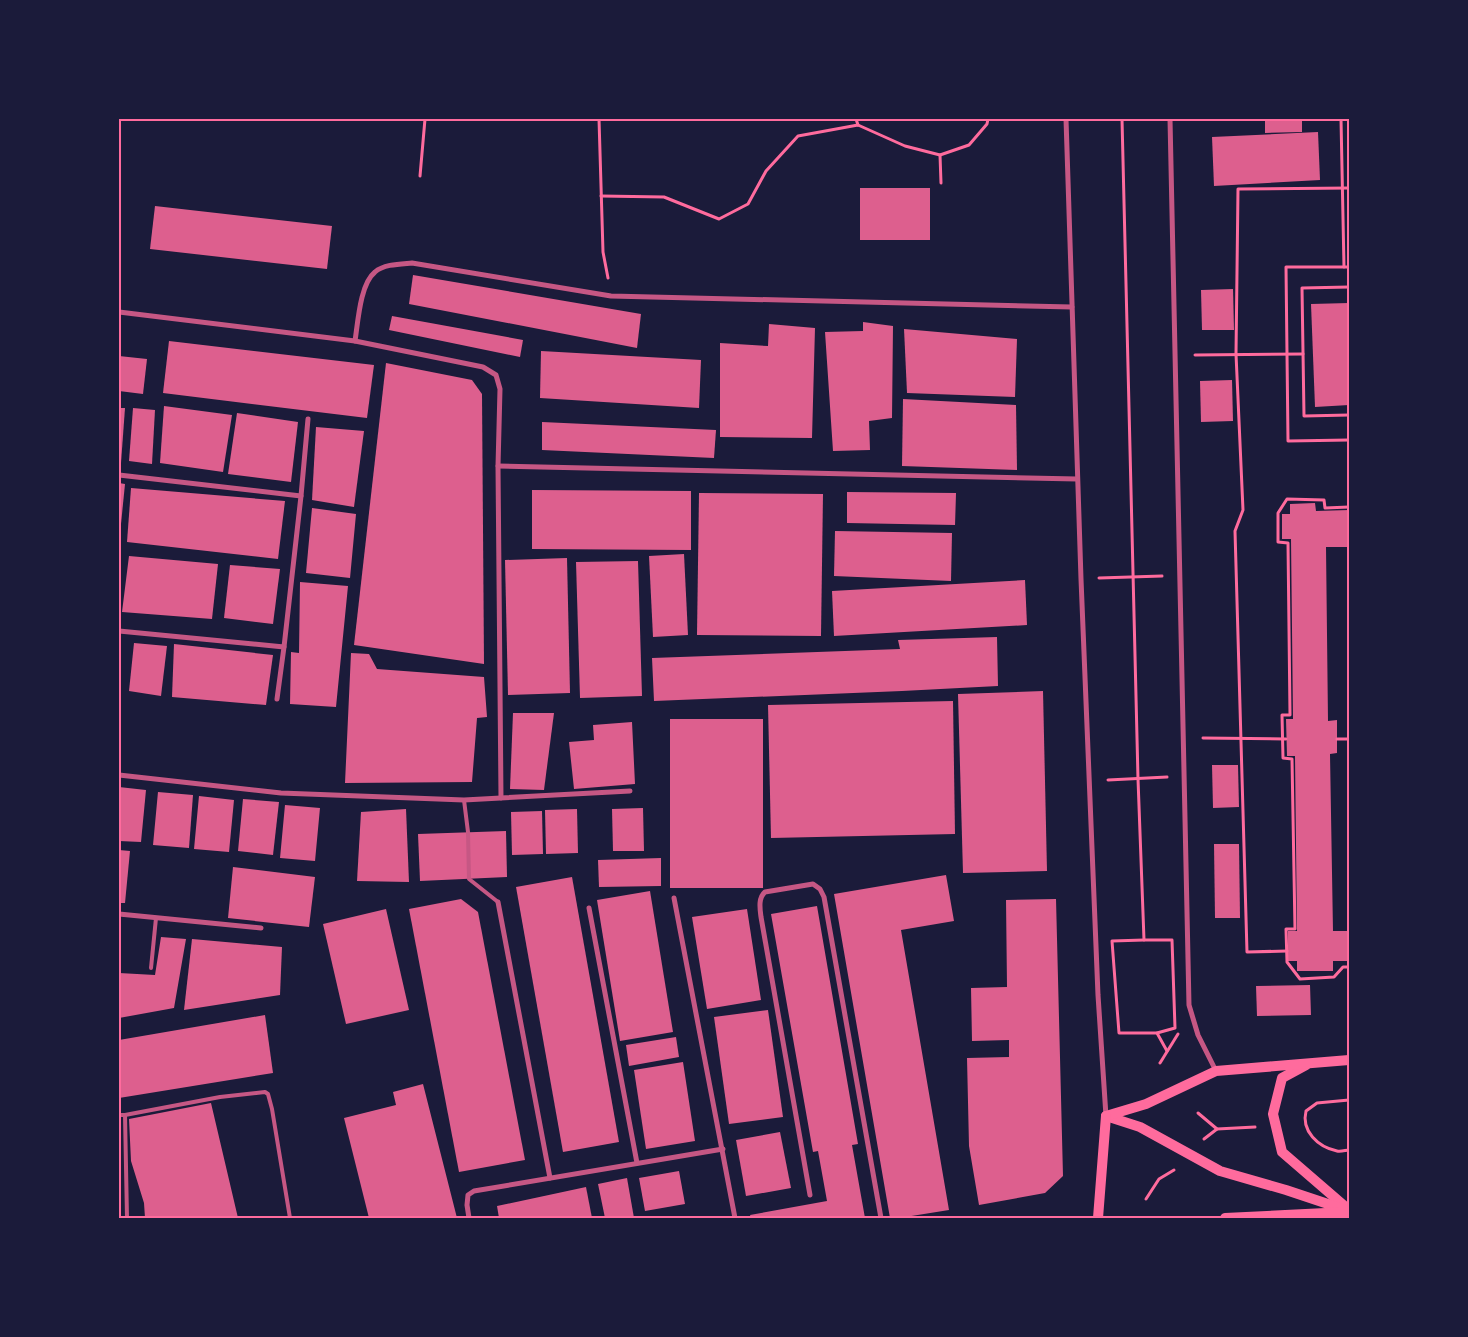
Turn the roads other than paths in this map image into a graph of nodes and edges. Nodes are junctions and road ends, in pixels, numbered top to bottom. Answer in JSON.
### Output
{"nodes":[{"id":1,"x":1066,"y":119,"type":"edge"},
{"id":2,"x":1170,"y":119,"type":"edge"},
{"id":3,"x":1072,"y":307,"type":"junction"},
{"id":4,"x":119,"y":312,"type":"edge"},
{"id":5,"x":354,"y":341,"type":"junction"},
{"id":6,"x":308,"y":419,"type":"dead end"},
{"id":7,"x":498,"y":466,"type":"junction"},
{"id":8,"x":119,"y":475,"type":"edge"},
{"id":9,"x":1077,"y":479,"type":"junction"},
{"id":10,"x":301,"y":496,"type":"junction"},
{"id":11,"x":119,"y":631,"type":"edge"},
{"id":12,"x":284,"y":648,"type":"junction"},
{"id":13,"x":277,"y":699,"type":"dead end"},
{"id":14,"x":119,"y":775,"type":"edge"},
{"id":15,"x":630,"y":791,"type":"dead end"},
{"id":16,"x":501,"y":798,"type":"junction"},
{"id":17,"x":464,"y":800,"type":"junction"},
{"id":18,"x":674,"y":898,"type":"dead end"},
{"id":19,"x":498,"y":902,"type":"joint"},
{"id":20,"x":589,"y":908,"type":"dead end"},
{"id":21,"x":119,"y":914,"type":"edge"},
{"id":22,"x":156,"y":918,"type":"junction"},
{"id":23,"x":260,"y":928,"type":"dead end"},
{"id":24,"x":151,"y":968,"type":"dead end"},
{"id":25,"x":1349,"y":1060,"type":"edge"},
{"id":26,"x":1310,"y":1062,"type":"junction"},
{"id":27,"x":1216,"y":1072,"type":"junction"},
{"id":28,"x":119,"y":1115,"type":"edge"},
{"id":29,"x":125,"y":1115,"type":"junction"},
{"id":30,"x":1106,"y":1116,"type":"junction"},
{"id":31,"x":722,"y":1149,"type":"junction"},
{"id":32,"x":638,"y":1163,"type":"junction"},
{"id":33,"x":550,"y":1178,"type":"junction"},
{"id":34,"x":810,"y":1195,"type":"dead end"},
{"id":35,"x":1349,"y":1211,"type":"edge"},
{"id":36,"x":127,"y":1218,"type":"edge"},
{"id":37,"x":290,"y":1218,"type":"edge"},
{"id":38,"x":469,"y":1218,"type":"edge"},
{"id":39,"x":735,"y":1218,"type":"edge"},
{"id":40,"x":882,"y":1218,"type":"edge"},
{"id":41,"x":1098,"y":1218,"type":"edge"},
{"id":42,"x":1226,"y":1218,"type":"edge"}],
"edges":[{"from":1,"to":3,"type":"street"},
{"from":2,"to":27,"type":"street"},
{"from":3,"to":5,"type":"street"},
{"from":3,"to":9,"type":"street"},
{"from":4,"to":5,"type":"street"},
{"from":5,"to":7,"type":"street"},
{"from":6,"to":10,"type":"street"},
{"from":7,"to":9,"type":"street"},
{"from":7,"to":16,"type":"street"},
{"from":8,"to":10,"type":"street"},
{"from":9,"to":30,"type":"street"},
{"from":10,"to":12,"type":"street"},
{"from":11,"to":12,"type":"street"},
{"from":12,"to":13,"type":"street"},
{"from":14,"to":17,"type":"street"},
{"from":15,"to":16,"type":"street"},
{"from":16,"to":17,"type":"street"},
{"from":17,"to":19,"type":"lane"},
{"from":18,"to":31,"type":"street"},
{"from":19,"to":33,"type":"street"},
{"from":20,"to":32,"type":"street"},
{"from":21,"to":22,"type":"street"},
{"from":22,"to":23,"type":"street"},
{"from":22,"to":24,"type":"lane"},
{"from":25,"to":26,"type":"main road"},
{"from":26,"to":27,"type":"main road"},
{"from":26,"to":35,"type":"main road"},
{"from":27,"to":30,"type":"main road"},
{"from":28,"to":29,"type":"lane"},
{"from":29,"to":36,"type":"lane"},
{"from":29,"to":37,"type":"lane"},
{"from":30,"to":35,"type":"main road"},
{"from":30,"to":41,"type":"main road"},
{"from":31,"to":32,"type":"street"},
{"from":31,"to":39,"type":"street"},
{"from":32,"to":33,"type":"street"},
{"from":33,"to":38,"type":"street"},
{"from":34,"to":40,"type":"street"},
{"from":35,"to":42,"type":"main road"}]}
